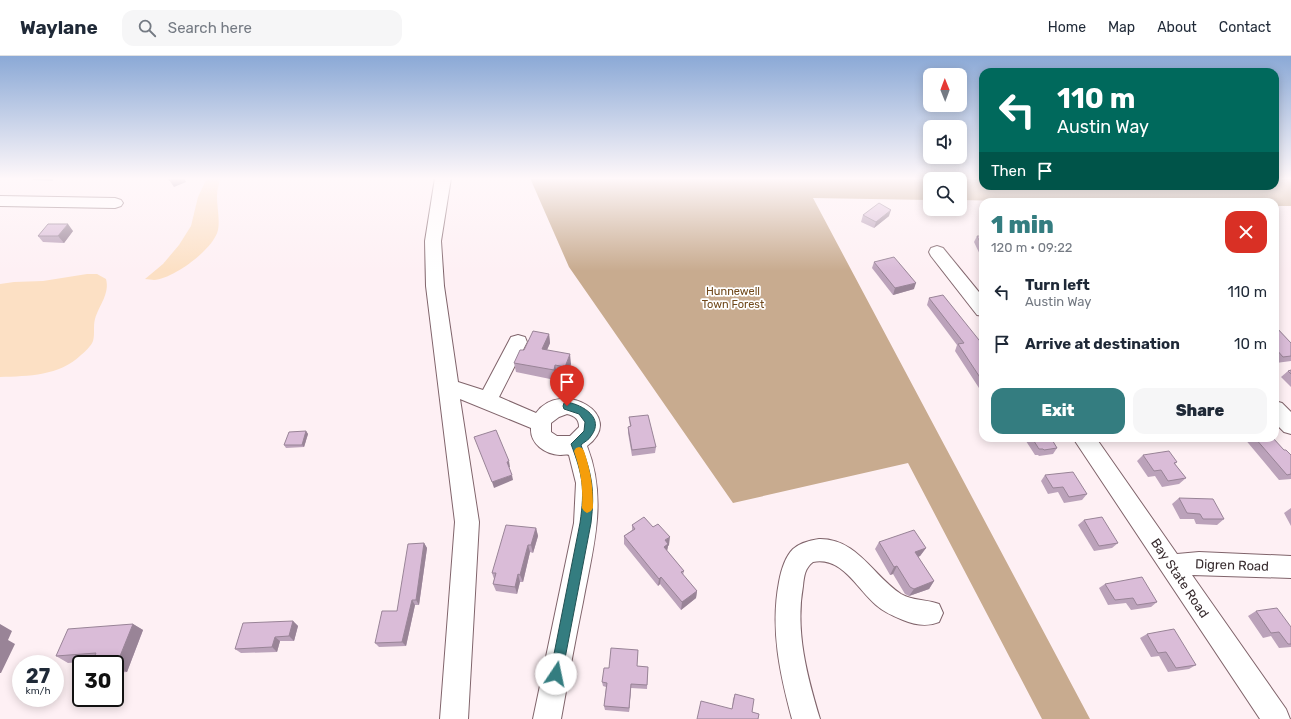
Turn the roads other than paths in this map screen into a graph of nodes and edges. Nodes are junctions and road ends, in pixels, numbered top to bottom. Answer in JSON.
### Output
{"nodes":[{"id":1,"x":438,"y":209,"type":"edge"},
{"id":2,"x":937,"y":252,"type":"dead end"},
{"id":3,"x":979,"y":305,"type":"edge"},
{"id":4,"x":518,"y":342,"type":"dead end"},
{"id":5,"x":449,"y":389,"type":"junction"},
{"id":6,"x":487,"y":401,"type":"junction"},
{"id":7,"x":1279,"y":413,"type":"edge"},
{"id":8,"x":541,"y":423,"type":"junction"},
{"id":9,"x":1291,"y":426,"type":"edge"},
{"id":10,"x":1087,"y":442,"type":"edge"},
{"id":11,"x":576,"y":444,"type":"junction"},
{"id":12,"x":1172,"y":566,"type":"junction"},
{"id":13,"x":1291,"y":567,"type":"edge"},
{"id":14,"x":930,"y":613,"type":"dead end"},
{"id":15,"x":454,"y":719,"type":"edge"},
{"id":16,"x":547,"y":719,"type":"edge"},
{"id":17,"x":806,"y":719,"type":"edge"},
{"id":18,"x":1276,"y":719,"type":"edge"}],
"edges":[{"from":1,"to":5,"type":"street"},
{"from":2,"to":3,"type":"street"},
{"from":4,"to":6,"type":"street"},
{"from":5,"to":6,"type":"street"},
{"from":5,"to":15,"type":"street"},
{"from":6,"to":8,"type":"street"},
{"from":7,"to":9,"type":"street"},
{"from":8,"to":11,"type":"street"},
{"from":8,"to":11,"type":"street"},
{"from":10,"to":12,"type":"street","name":"Bay State Road"},
{"from":11,"to":16,"type":"street"},
{"from":12,"to":13,"type":"street","name":"Digren Road"},
{"from":12,"to":18,"type":"street","name":"Bay State Road"},
{"from":14,"to":17,"type":"street"}]}
